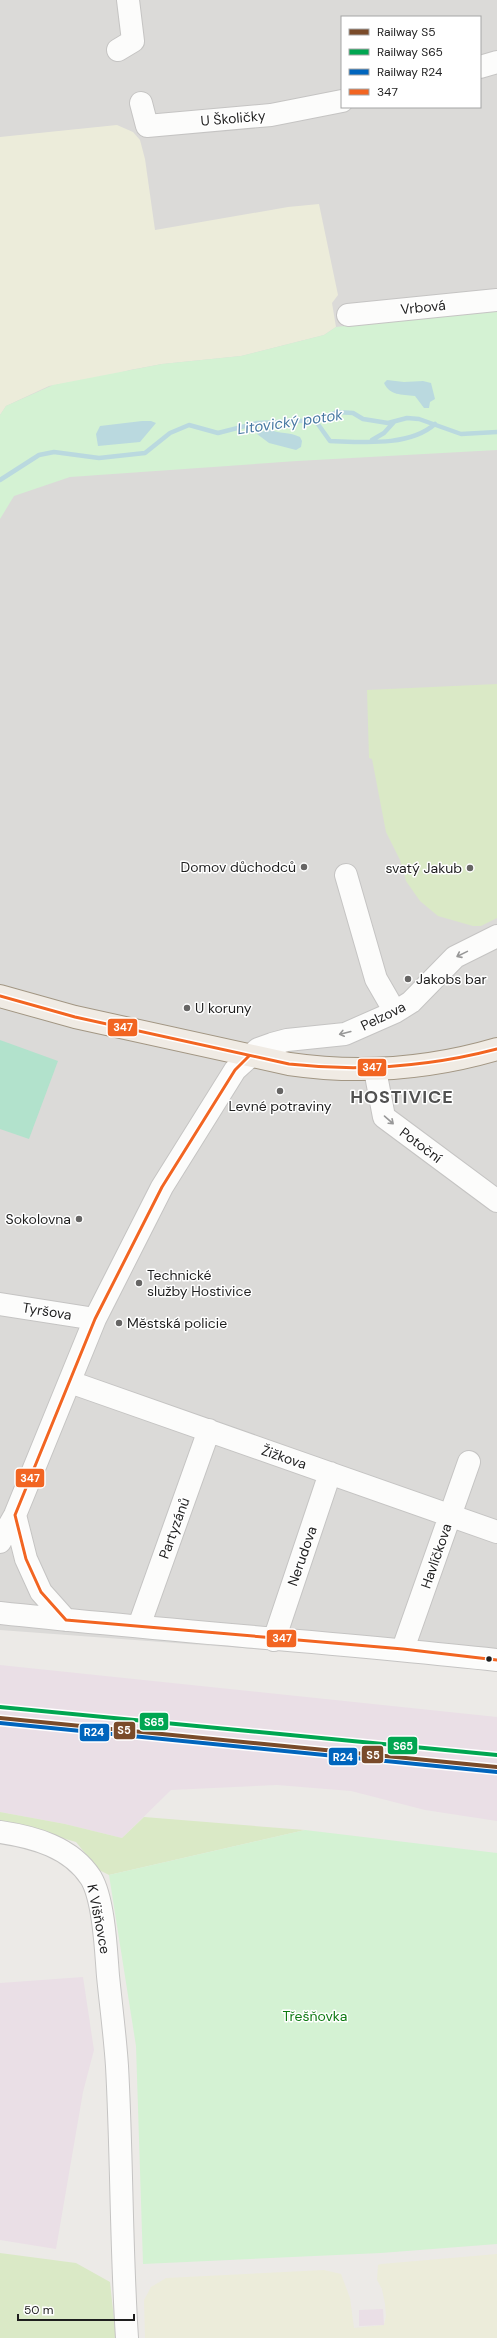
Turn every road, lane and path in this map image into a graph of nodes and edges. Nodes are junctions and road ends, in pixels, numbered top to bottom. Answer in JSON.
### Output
{"nodes":[{"id":1,"x":128,"y":0,"type":"edge"},
{"id":2,"x":118,"y":50,"type":"dead end"},
{"id":3,"x":497,"y":62,"type":"edge"},
{"id":4,"x":481,"y":67,"type":"edge"},
{"id":5,"x":341,"y":101,"type":"edge"},
{"id":6,"x":141,"y":103,"type":"dead end"},
{"id":7,"x":497,"y":300,"type":"edge"},
{"id":8,"x":348,"y":315,"type":"dead end"},
{"id":9,"x":346,"y":875,"type":"dead end"},
{"id":10,"x":497,"y":936,"type":"edge"},
{"id":11,"x":0,"y":996,"type":"edge"},
{"id":12,"x":395,"y":1012,"type":"junction"},
{"id":13,"x":497,"y":1049,"type":"edge"},
{"id":14,"x":249,"y":1056,"type":"junction"},
{"id":15,"x":375,"y":1070,"type":"junction"},
{"id":16,"x":497,"y":1201,"type":"edge"},
{"id":17,"x":0,"y":1304,"type":"edge"},
{"id":18,"x":94,"y":1319,"type":"junction"},
{"id":19,"x":70,"y":1382,"type":"junction"},
{"id":20,"x":209,"y":1430,"type":"junction"},
{"id":21,"x":469,"y":1462,"type":"dead end"},
{"id":22,"x":330,"y":1473,"type":"junction"},
{"id":23,"x":15,"y":1515,"type":"junction"},
{"id":24,"x":449,"y":1516,"type":"junction"},
{"id":25,"x":497,"y":1532,"type":"edge"},
{"id":26,"x":0,"y":1542,"type":"edge"},
{"id":27,"x":0,"y":1613,"type":"edge"},
{"id":28,"x":66,"y":1620,"type":"junction"},
{"id":29,"x":139,"y":1626,"type":"junction"},
{"id":30,"x":274,"y":1640,"type":"junction"},
{"id":31,"x":404,"y":1649,"type":"junction"},
{"id":32,"x":497,"y":1660,"type":"edge"},
{"id":33,"x":0,"y":1832,"type":"edge"},
{"id":34,"x":126,"y":2338,"type":"edge"}],
"edges":[{"from":1,"to":2,"type":"street"},
{"from":3,"to":4,"type":"street"},
{"from":5,"to":6,"type":"street","name":"U Školičky"},
{"from":7,"to":8,"type":"street","name":"Vrbová"},
{"from":9,"to":12,"type":"street"},
{"from":10,"to":12,"type":"street","name":"Pelzova","one_way":true},
{"from":11,"to":14,"type":"main road"},
{"from":12,"to":14,"type":"street","name":"Pelzova","one_way":true},
{"from":13,"to":15,"type":"main road"},
{"from":14,"to":15,"type":"main road"},
{"from":14,"to":18,"type":"street","name":"Pelzova"},
{"from":15,"to":16,"type":"street","name":"Potoční","one_way":true},
{"from":17,"to":18,"type":"street","name":"Tyršova"},
{"from":18,"to":19,"type":"street","name":"Pelzova"},
{"from":19,"to":20,"type":"street","name":"Žižkova"},
{"from":19,"to":23,"type":"street","name":"Pelzova"},
{"from":20,"to":22,"type":"street","name":"Žižkova"},
{"from":20,"to":29,"type":"street","name":"Partyzánů"},
{"from":21,"to":24,"type":"street","name":"Havlíčkova"},
{"from":22,"to":24,"type":"street","name":"Žižkova"},
{"from":22,"to":30,"type":"street","name":"Nerudova"},
{"from":23,"to":26,"type":"street","name":"Pelzova"},
{"from":23,"to":28,"type":"street"},
{"from":24,"to":25,"type":"street","name":"Žižkova"},
{"from":24,"to":31,"type":"street","name":"Havlíčkova"},
{"from":27,"to":28,"type":"street"},
{"from":28,"to":29,"type":"street"},
{"from":29,"to":30,"type":"street"},
{"from":30,"to":31,"type":"street"},
{"from":31,"to":32,"type":"street"},
{"from":33,"to":34,"type":"street","name":"K Višňovce"}]}
